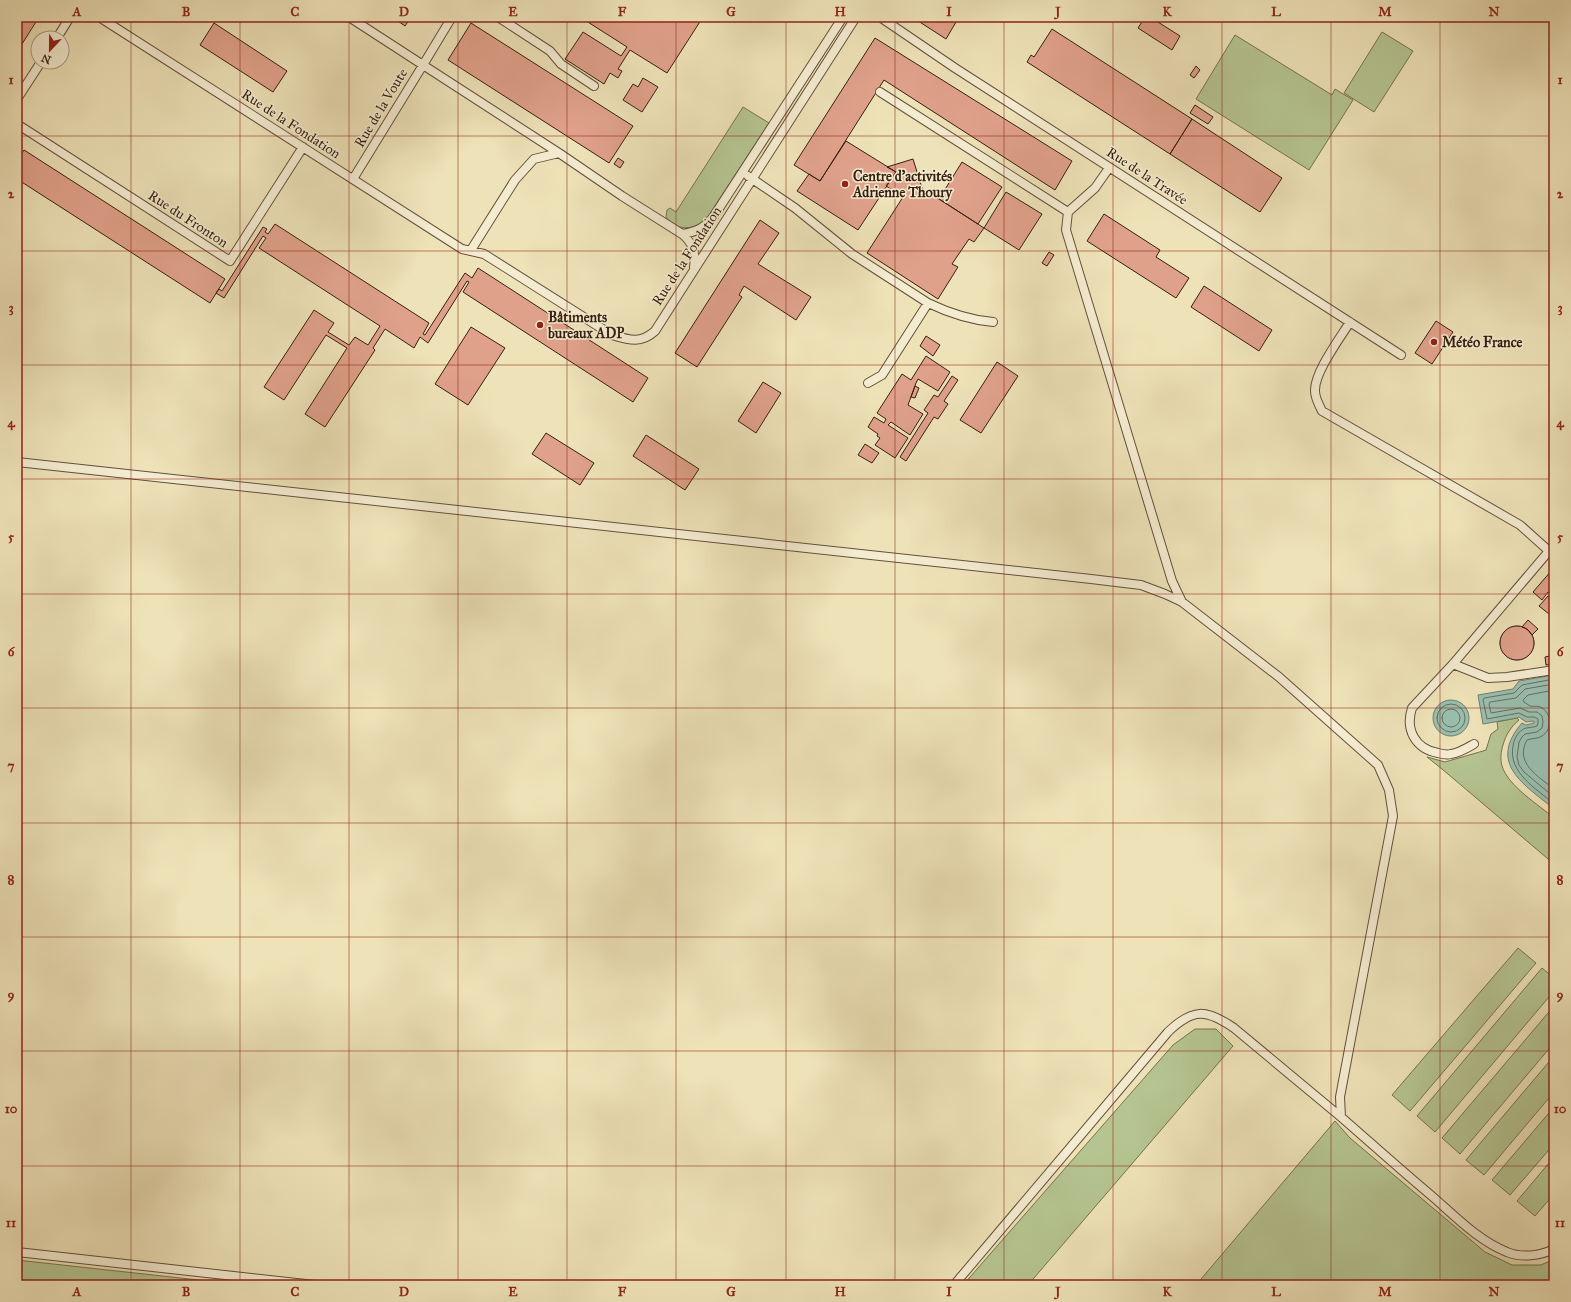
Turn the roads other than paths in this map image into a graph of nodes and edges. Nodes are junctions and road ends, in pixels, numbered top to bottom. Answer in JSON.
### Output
{"nodes":[{"id":1,"x":70,"y":17,"type":"edge"},
{"id":2,"x":99,"y":17,"type":"edge"},
{"id":3,"x":349,"y":17,"type":"edge"},
{"id":4,"x":452,"y":17,"type":"edge"},
{"id":5,"x":498,"y":17,"type":"edge"},
{"id":6,"x":843,"y":17,"type":"edge"},
{"id":7,"x":856,"y":17,"type":"edge"},
{"id":8,"x":880,"y":17,"type":"edge"},
{"id":9,"x":62,"y":30,"type":"edge"},
{"id":10,"x":423,"y":65,"type":"junction"},
{"id":11,"x":36,"y":70,"type":"edge"},
{"id":12,"x":594,"y":86,"type":"dead end"},
{"id":13,"x":880,"y":92,"type":"dead end"},
{"id":14,"x":17,"y":99,"type":"edge"},
{"id":15,"x":17,"y":124,"type":"edge"},
{"id":16,"x":303,"y":147,"type":"junction"},
{"id":17,"x":559,"y":153,"type":"junction"},
{"id":18,"x":1108,"y":168,"type":"junction"},
{"id":19,"x":742,"y":172,"type":"junction"},
{"id":20,"x":353,"y":179,"type":"junction"},
{"id":21,"x":752,"y":179,"type":"junction"},
{"id":22,"x":1068,"y":212,"type":"junction"},
{"id":23,"x":682,"y":234,"type":"junction"},
{"id":24,"x":471,"y":250,"type":"junction"},
{"id":25,"x":693,"y":270,"type":"junction"},
{"id":26,"x":928,"y":303,"type":"junction"},
{"id":27,"x":993,"y":322,"type":"dead end"},
{"id":28,"x":1350,"y":322,"type":"junction"},
{"id":29,"x":1401,"y":355,"type":"dead end"},
{"id":30,"x":868,"y":383,"type":"dead end"},
{"id":31,"x":17,"y":462,"type":"edge"},
{"id":32,"x":1552,"y":550,"type":"edge"},
{"id":33,"x":1182,"y":602,"type":"junction"},
{"id":34,"x":1453,"y":664,"type":"junction"},
{"id":35,"x":1554,"y":670,"type":"edge"},
{"id":36,"x":1474,"y":744,"type":"dead end"},
{"id":37,"x":1341,"y":1117,"type":"junction"},
{"id":38,"x":1554,"y":1249,"type":"edge"},
{"id":39,"x":17,"y":1252,"type":"edge"},
{"id":40,"x":315,"y":1285,"type":"edge"},
{"id":41,"x":954,"y":1285,"type":"edge"}],
"edges":[{"from":1,"to":9,"type":"lane"},
{"from":2,"to":16,"type":"lane","name":"Rue de la Fondation"},
{"from":3,"to":10,"type":"lane","name":"Rue de la Voute"},
{"from":4,"to":10,"type":"lane"},
{"from":5,"to":12,"type":"lane"},
{"from":6,"to":19,"type":"lane","name":"Rue de la Fondation"},
{"from":7,"to":21,"type":"lane","name":"Rue de la Fondation"},
{"from":8,"to":18,"type":"lane","name":"Rue de la Travée"},
{"from":10,"to":17,"type":"lane","name":"Rue de la Fondation"},
{"from":10,"to":20,"type":"lane","name":"Rue de la Voute"},
{"from":11,"to":14,"type":"lane"},
{"from":13,"to":22,"type":"lane"},
{"from":15,"to":16,"type":"lane","name":"Rue du Fronton"},
{"from":16,"to":20,"type":"lane","name":"Rue de la Fondation"},
{"from":17,"to":23,"type":"lane","name":"Rue de la Fondation"},
{"from":17,"to":24,"type":"lane"},
{"from":18,"to":22,"type":"lane"},
{"from":18,"to":28,"type":"lane","name":"Rue de la Travée"},
{"from":19,"to":21,"type":"lane"},
{"from":19,"to":23,"type":"lane","name":"Rue de la Fondation"},
{"from":20,"to":24,"type":"lane","name":"Rue de la Fondation"},
{"from":21,"to":25,"type":"lane","name":"Rue de la Fondation"},
{"from":21,"to":26,"type":"lane"},
{"from":22,"to":33,"type":"lane"},
{"from":23,"to":25,"type":"lane"},
{"from":24,"to":25,"type":"lane","name":"Rue de la Fondation"},
{"from":26,"to":27,"type":"lane"},
{"from":26,"to":30,"type":"lane"},
{"from":28,"to":29,"type":"lane","name":"Rue de la Travée"},
{"from":28,"to":32,"type":"lane"},
{"from":31,"to":33,"type":"lane"},
{"from":32,"to":34,"type":"lane"},
{"from":33,"to":37,"type":"lane"},
{"from":34,"to":35,"type":"lane"},
{"from":34,"to":36,"type":"lane"},
{"from":37,"to":38,"type":"lane"},
{"from":37,"to":41,"type":"lane"},
{"from":39,"to":40,"type":"lane"}]}
